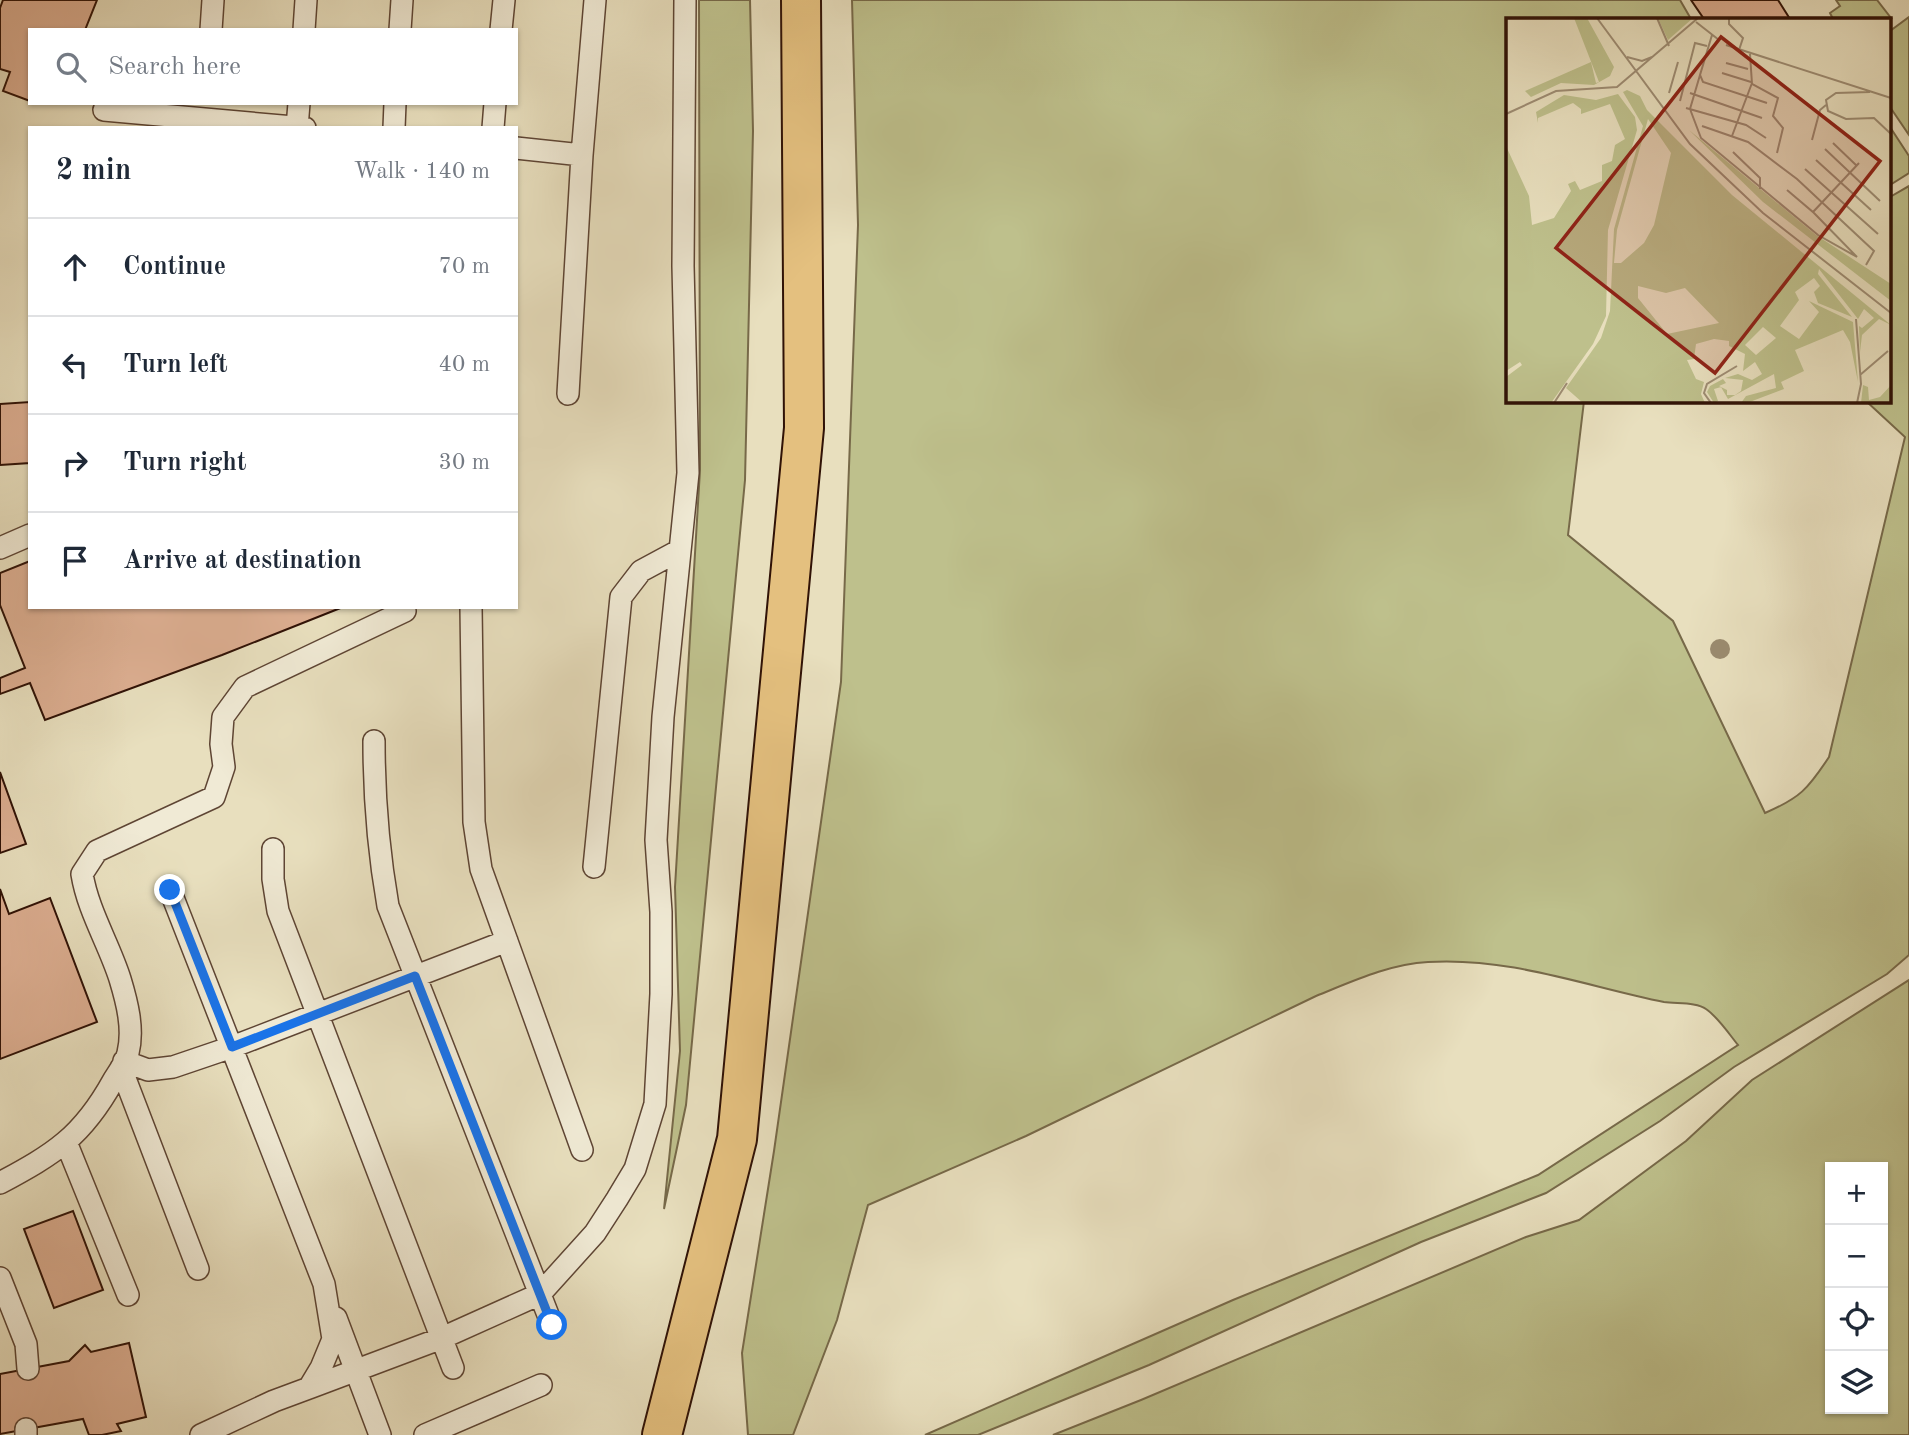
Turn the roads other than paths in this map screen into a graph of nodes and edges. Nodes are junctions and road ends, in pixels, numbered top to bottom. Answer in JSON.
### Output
{"nodes":[{"id":1,"x":213,"y":0,"type":"edge"},
{"id":2,"x":306,"y":0,"type":"edge"},
{"id":3,"x":402,"y":0,"type":"edge"},
{"id":4,"x":504,"y":0,"type":"edge"},
{"id":5,"x":595,"y":0,"type":"edge"},
{"id":6,"x":685,"y":0,"type":"edge"},
{"id":7,"x":801,"y":0,"type":"edge"},
{"id":8,"x":211,"y":28,"type":"edge"},
{"id":9,"x":304,"y":28,"type":"edge"},
{"id":10,"x":400,"y":28,"type":"edge"},
{"id":11,"x":501,"y":28,"type":"edge"},
{"id":12,"x":299,"y":105,"type":"edge"},
{"id":13,"x":396,"y":105,"type":"edge"},
{"id":14,"x":495,"y":105,"type":"edge"},
{"id":15,"x":104,"y":110,"type":"dead end"},
{"id":16,"x":205,"y":117,"type":"edge"},
{"id":17,"x":129,"y":120,"type":"edge"},
{"id":18,"x":288,"y":126,"type":"edge"},
{"id":19,"x":297,"y":126,"type":"edge"},
{"id":20,"x":394,"y":126,"type":"edge"},
{"id":21,"x":493,"y":126,"type":"edge"},
{"id":22,"x":518,"y":148,"type":"edge"},
{"id":23,"x":582,"y":155,"type":"junction"},
{"id":24,"x":568,"y":394,"type":"dead end"},
{"id":25,"x":28,"y":536,"type":"edge"},
{"id":26,"x":0,"y":548,"type":"edge"},
{"id":27,"x":680,"y":550,"type":"junction"},
{"id":28,"x":471,"y":609,"type":"edge"},
{"id":29,"x":405,"y":611,"type":"dead end"},
{"id":30,"x":374,"y":741,"type":"dead end"},
{"id":31,"x":273,"y":849,"type":"dead end"},
{"id":32,"x":594,"y":867,"type":"dead end"},
{"id":33,"x":170,"y":890,"type":"dead end"},
{"id":34,"x":507,"y":940,"type":"junction"},
{"id":35,"x":415,"y":976,"type":"junction"},
{"id":36,"x":316,"y":1015,"type":"junction"},
{"id":37,"x":232,"y":1047,"type":"junction"},
{"id":38,"x":122,"y":1065,"type":"junction"},
{"id":39,"x":66,"y":1142,"type":"junction"},
{"id":40,"x":582,"y":1150,"type":"dead end"},
{"id":41,"x":0,"y":1183,"type":"edge"},
{"id":42,"x":198,"y":1269,"type":"dead end"},
{"id":43,"x":0,"y":1278,"type":"edge"},
{"id":44,"x":324,"y":1283,"type":"junction"},
{"id":45,"x":540,"y":1294,"type":"junction"},
{"id":46,"x":128,"y":1295,"type":"dead end"},
{"id":47,"x":552,"y":1325,"type":"dead end"},
{"id":48,"x":442,"y":1338,"type":"junction"},
{"id":49,"x":453,"y":1368,"type":"dead end"},
{"id":50,"x":28,"y":1369,"type":"dead end"},
{"id":51,"x":355,"y":1372,"type":"junction"},
{"id":52,"x":541,"y":1385,"type":"dead end"},
{"id":53,"x":309,"y":1388,"type":"junction"},
{"id":54,"x":201,"y":1435,"type":"edge"},
{"id":55,"x":380,"y":1435,"type":"edge"},
{"id":56,"x":425,"y":1435,"type":"edge"},
{"id":57,"x":662,"y":1435,"type":"edge"}],
"edges":[{"from":1,"to":8,"type":"lane"},
{"from":2,"to":9,"type":"lane"},
{"from":3,"to":10,"type":"lane"},
{"from":4,"to":11,"type":"lane"},
{"from":5,"to":23,"type":"lane"},
{"from":6,"to":27,"type":"lane"},
{"from":7,"to":57,"type":"main road"},
{"from":12,"to":19,"type":"lane"},
{"from":13,"to":20,"type":"lane"},
{"from":14,"to":21,"type":"lane"},
{"from":15,"to":17,"type":"lane"},
{"from":16,"to":17,"type":"lane"},
{"from":16,"to":18,"type":"lane"},
{"from":22,"to":23,"type":"lane"},
{"from":23,"to":24,"type":"lane"},
{"from":25,"to":26,"type":"lane"},
{"from":27,"to":32,"type":"lane"},
{"from":27,"to":45,"type":"lane"},
{"from":28,"to":34,"type":"lane"},
{"from":29,"to":38,"type":"lane"},
{"from":30,"to":35,"type":"lane"},
{"from":31,"to":36,"type":"lane"},
{"from":33,"to":37,"type":"lane"},
{"from":34,"to":35,"type":"lane"},
{"from":34,"to":40,"type":"lane"},
{"from":35,"to":36,"type":"lane"},
{"from":35,"to":45,"type":"lane"},
{"from":36,"to":37,"type":"lane"},
{"from":36,"to":48,"type":"lane"},
{"from":37,"to":38,"type":"lane"},
{"from":37,"to":44,"type":"lane"},
{"from":38,"to":39,"type":"lane"},
{"from":38,"to":42,"type":"lane"},
{"from":39,"to":41,"type":"lane"},
{"from":39,"to":46,"type":"lane"},
{"from":43,"to":50,"type":"lane"},
{"from":44,"to":51,"type":"lane"},
{"from":44,"to":53,"type":"lane"},
{"from":45,"to":47,"type":"lane"},
{"from":45,"to":48,"type":"lane"},
{"from":48,"to":49,"type":"lane"},
{"from":48,"to":51,"type":"lane"},
{"from":51,"to":53,"type":"lane"},
{"from":51,"to":55,"type":"lane"},
{"from":52,"to":56,"type":"lane"},
{"from":53,"to":54,"type":"lane"}]}
